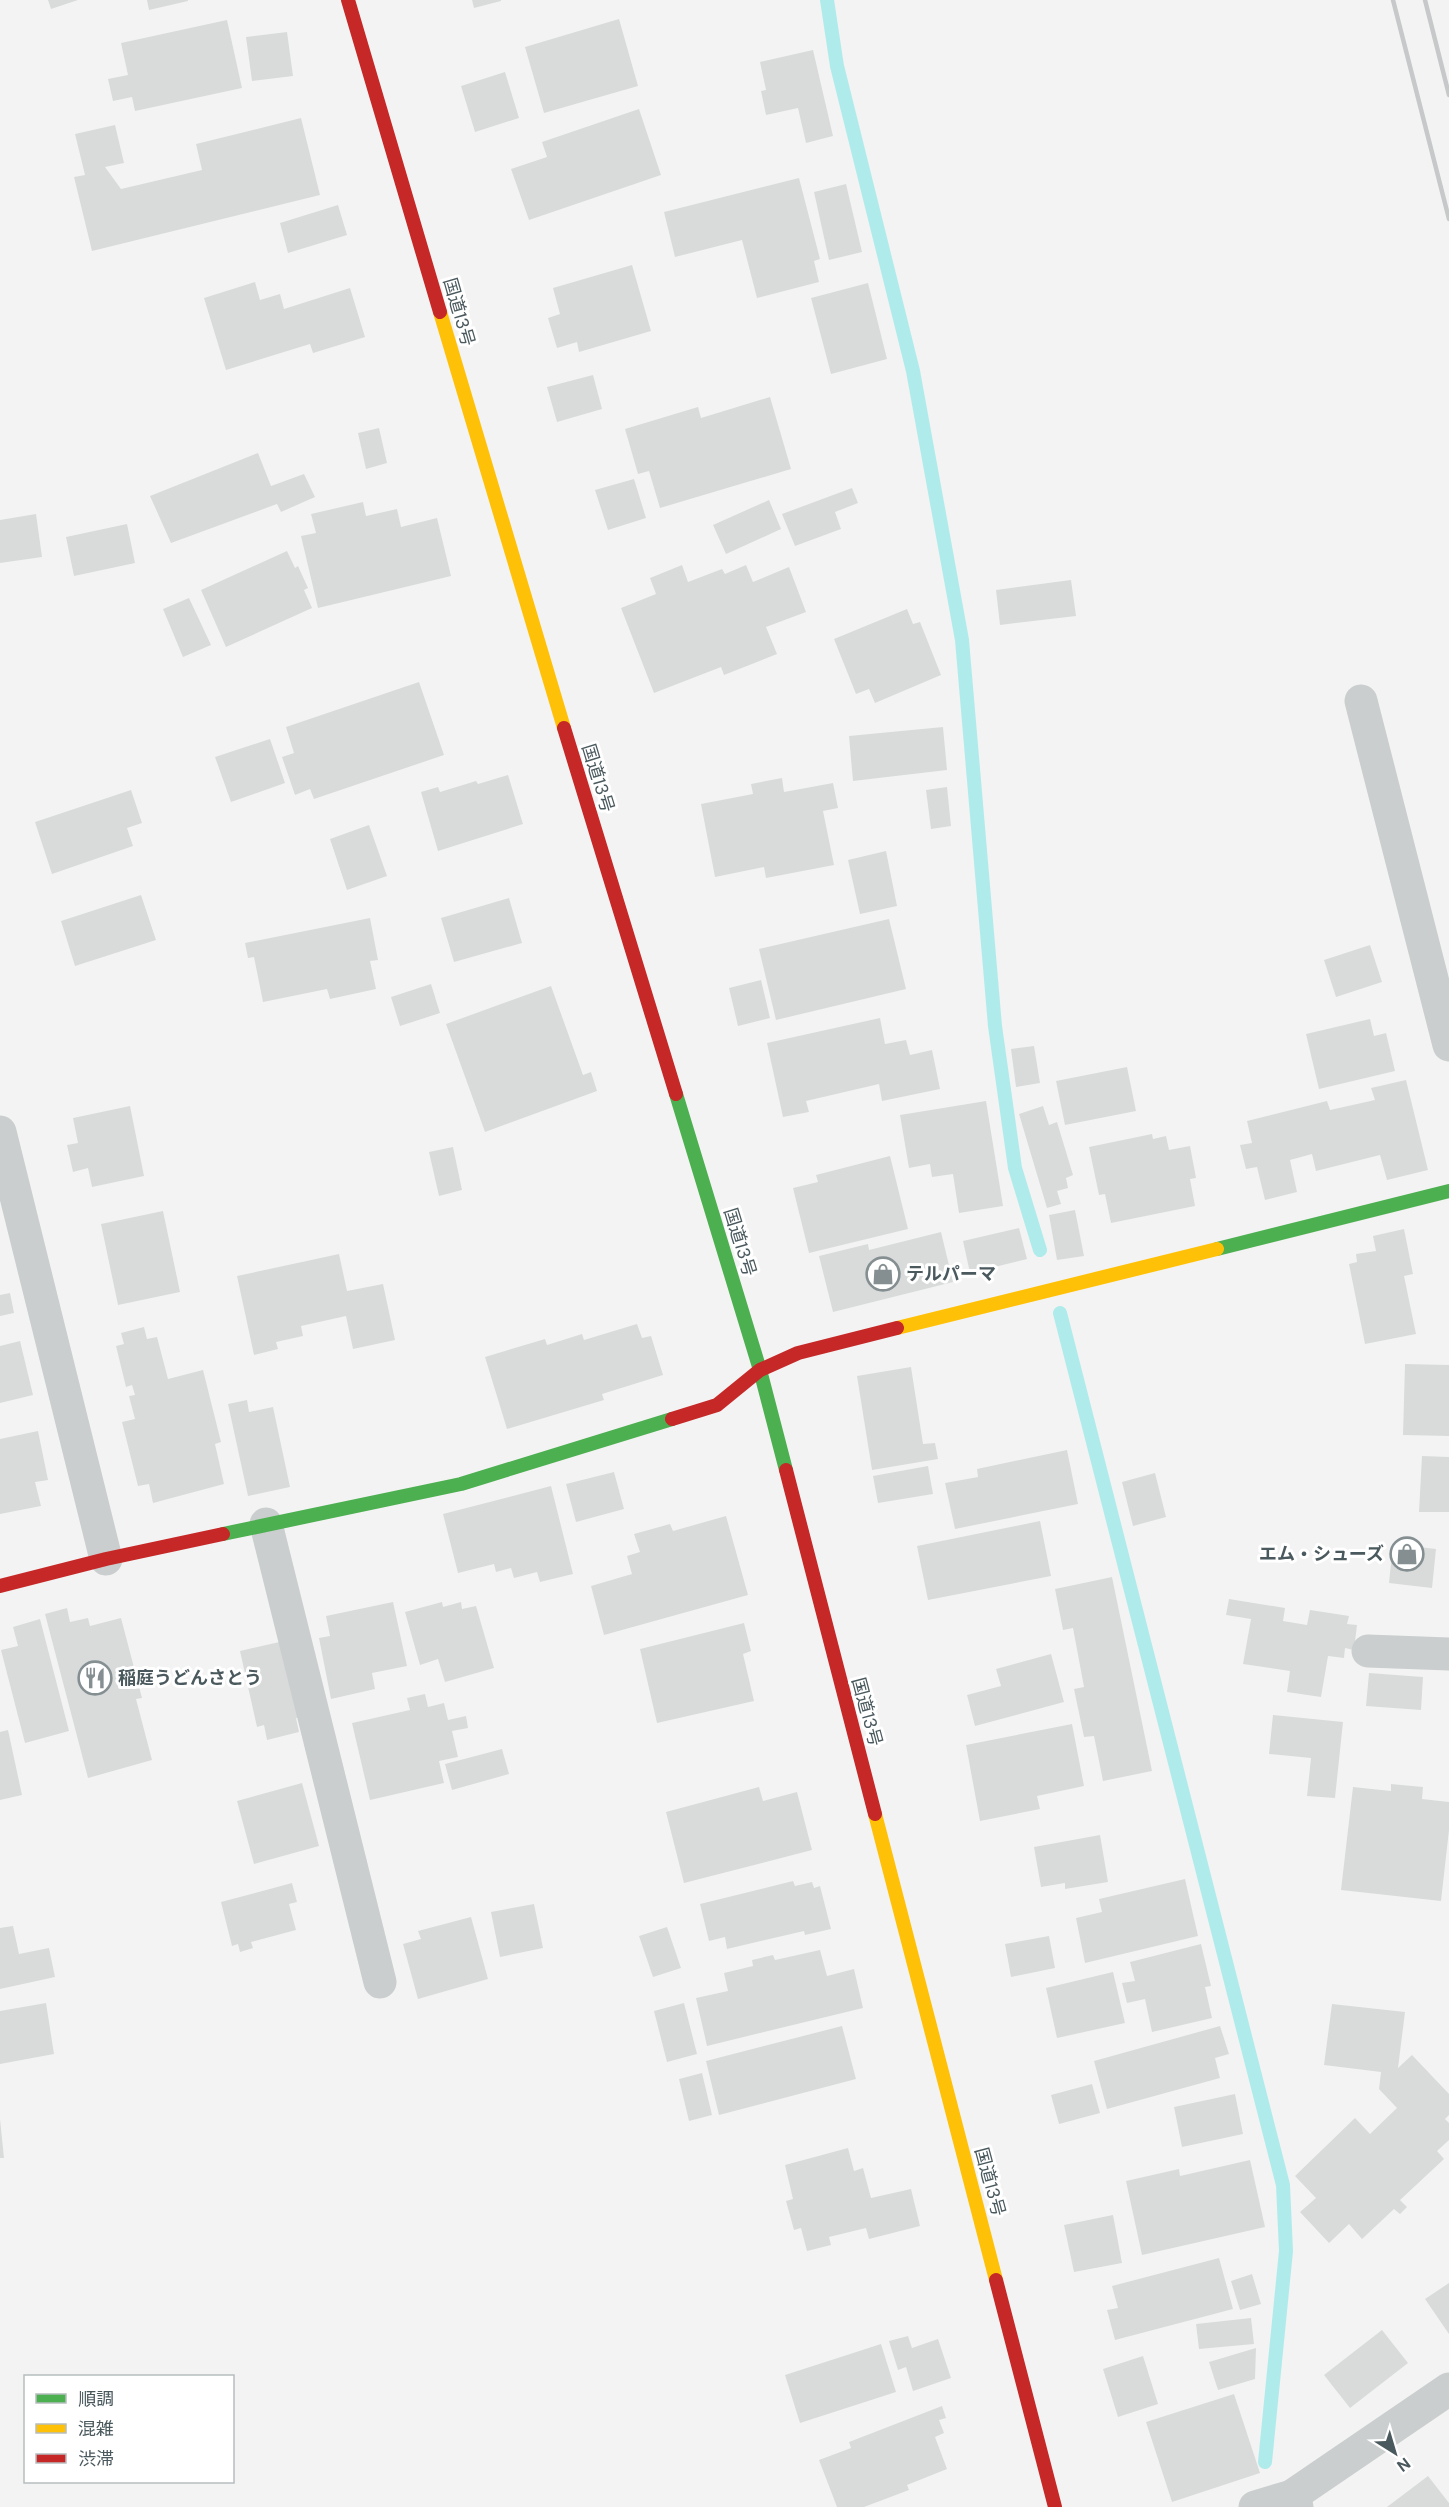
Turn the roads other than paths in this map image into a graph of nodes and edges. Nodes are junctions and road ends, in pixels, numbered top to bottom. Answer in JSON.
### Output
{"nodes":[{"id":1,"x":348,"y":0,"type":"edge"},
{"id":2,"x":1361,"y":701,"type":"dead end"},
{"id":3,"x":1449,"y":1045,"type":"edge"},
{"id":4,"x":0,"y":1132,"type":"edge"},
{"id":5,"x":1449,"y":1191,"type":"edge"},
{"id":6,"x":760,"y":1370,"type":"junction"},
{"id":7,"x":266,"y":1524,"type":"junction"},
{"id":8,"x":106,"y":1559,"type":"junction"},
{"id":9,"x":0,"y":1586,"type":"edge"},
{"id":10,"x":1368,"y":1651,"type":"dead end"},
{"id":11,"x":1449,"y":1654,"type":"edge"},
{"id":12,"x":380,"y":1982,"type":"dead end"},
{"id":13,"x":1449,"y":2389,"type":"edge"},
{"id":14,"x":1295,"y":2501,"type":"edge"},
{"id":15,"x":1055,"y":2507,"type":"edge"},
{"id":16,"x":1255,"y":2507,"type":"edge"}],
"edges":[{"from":1,"to":6,"type":"main road","name":"国道13号"},
{"from":2,"to":3,"type":"street"},
{"from":4,"to":8,"type":"street"},
{"from":5,"to":6,"type":"main road"},
{"from":6,"to":7,"type":"main road"},
{"from":6,"to":15,"type":"main road","name":"国道13号"},
{"from":7,"to":8,"type":"main road"},
{"from":7,"to":12,"type":"street"},
{"from":8,"to":9,"type":"main road"},
{"from":10,"to":11,"type":"street"},
{"from":13,"to":14,"type":"street"},
{"from":14,"to":16,"type":"street"}]}
